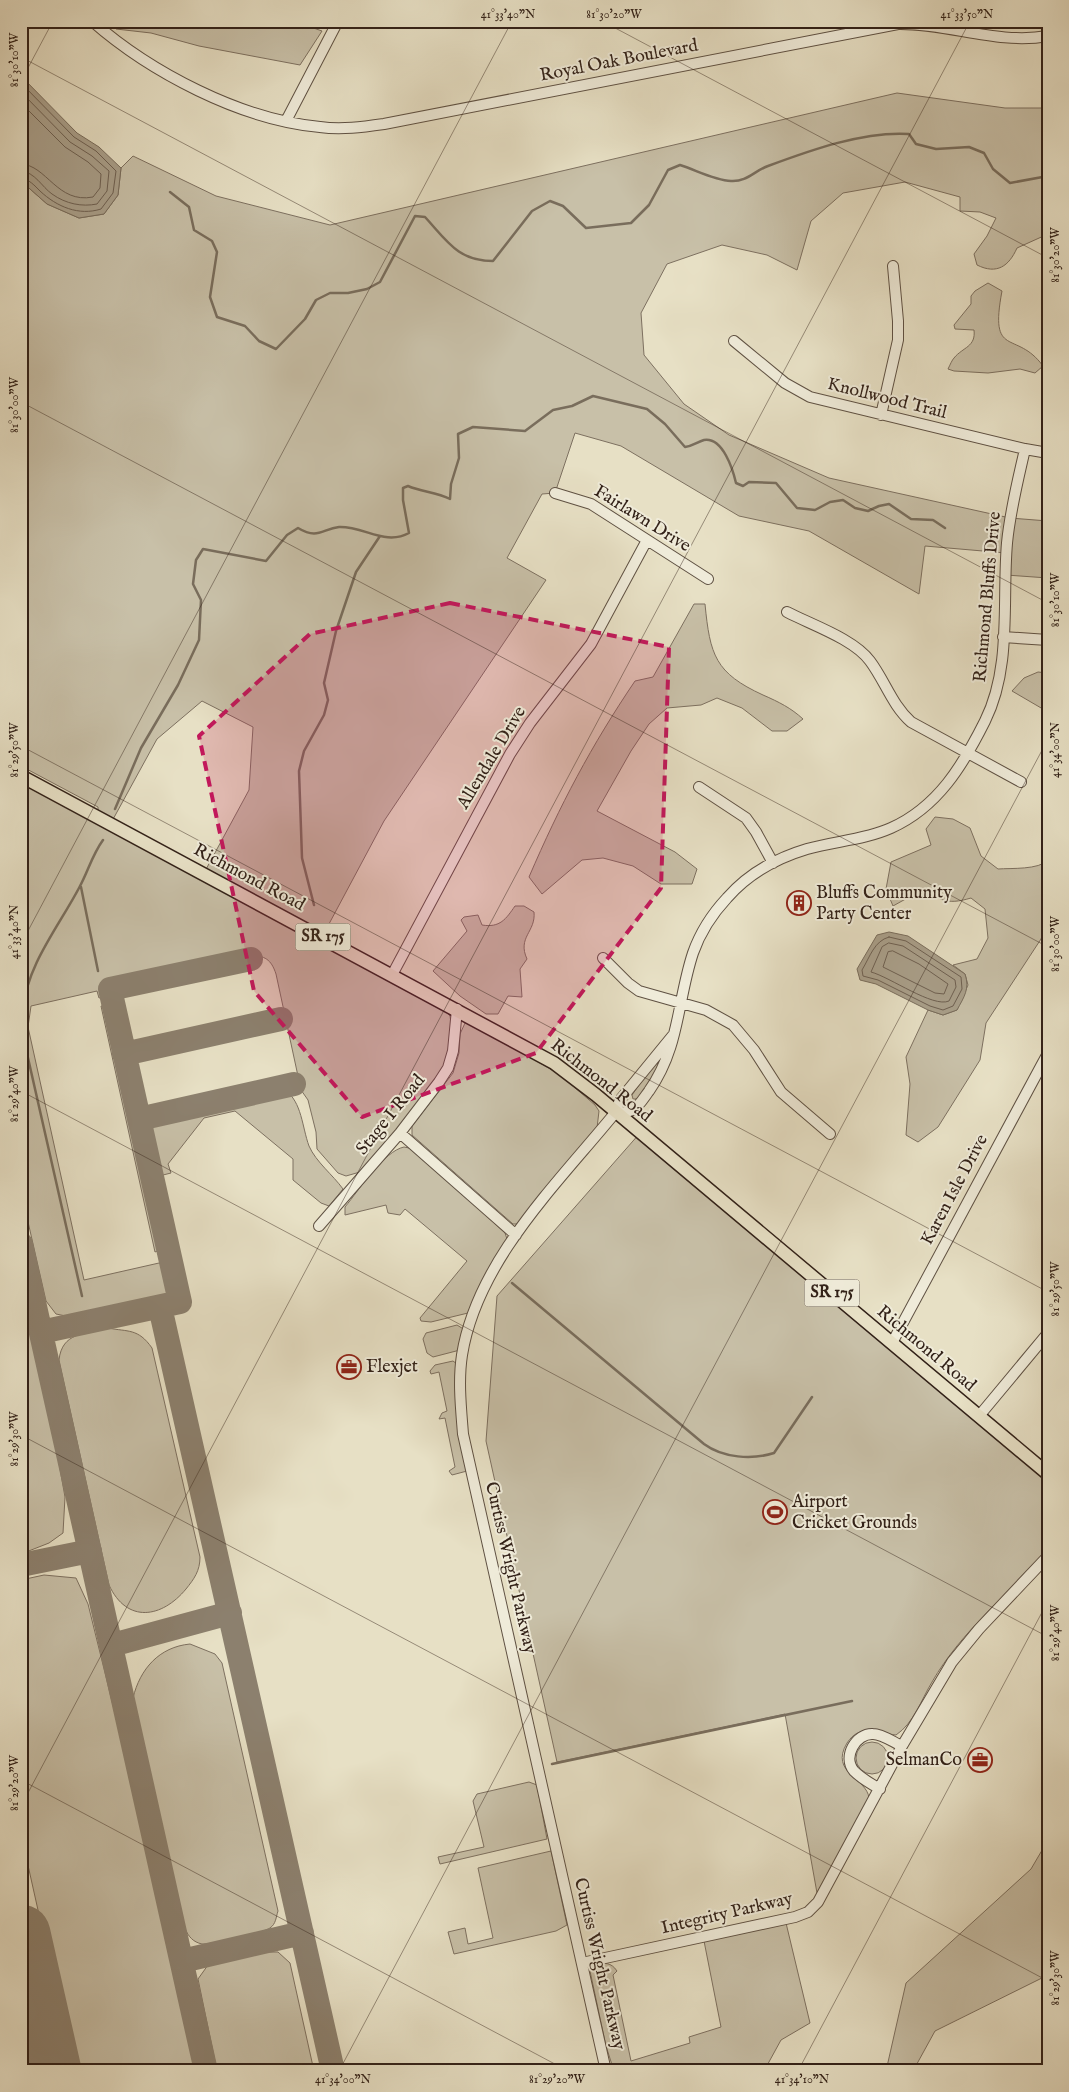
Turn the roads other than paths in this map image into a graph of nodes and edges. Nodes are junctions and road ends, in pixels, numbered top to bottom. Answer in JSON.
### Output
{"nodes":[{"id":1,"x":92,"y":21,"type":"edge"},
{"id":2,"x":338,"y":21,"type":"edge"},
{"id":3,"x":1048,"y":36,"type":"edge"},
{"id":4,"x":286,"y":121,"type":"junction"},
{"id":5,"x":893,"y":266,"type":"dead end"},
{"id":6,"x":734,"y":342,"type":"dead end"},
{"id":7,"x":881,"y":415,"type":"junction"},
{"id":8,"x":1025,"y":450,"type":"junction"},
{"id":9,"x":1048,"y":453,"type":"edge"},
{"id":10,"x":555,"y":493,"type":"dead end"},
{"id":11,"x":647,"y":540,"type":"junction"},
{"id":12,"x":708,"y":580,"type":"dead end"},
{"id":13,"x":787,"y":612,"type":"dead end"},
{"id":14,"x":1003,"y":637,"type":"junction"},
{"id":15,"x":1048,"y":640,"type":"edge"},
{"id":16,"x":967,"y":754,"type":"junction"},
{"id":17,"x":21,"y":776,"type":"edge"},
{"id":18,"x":1021,"y":782,"type":"dead end"},
{"id":19,"x":699,"y":787,"type":"dead end"},
{"id":20,"x":773,"y":863,"type":"junction"},
{"id":21,"x":603,"y":958,"type":"dead end"},
{"id":22,"x":392,"y":975,"type":"junction"},
{"id":23,"x":682,"y":1002,"type":"junction"},
{"id":24,"x":457,"y":1009,"type":"junction"},
{"id":25,"x":674,"y":1034,"type":"junction"},
{"id":26,"x":1048,"y":1053,"type":"edge"},
{"id":27,"x":615,"y":1113,"type":"junction"},
{"id":28,"x":400,"y":1132,"type":"junction"},
{"id":29,"x":830,"y":1134,"type":"dead end"},
{"id":30,"x":319,"y":1226,"type":"dead end"},
{"id":31,"x":516,"y":1235,"type":"junction"},
{"id":32,"x":1048,"y":1333,"type":"edge"},
{"id":33,"x":892,"y":1343,"type":"junction"},
{"id":34,"x":979,"y":1416,"type":"junction"},
{"id":35,"x":1048,"y":1474,"type":"edge"},
{"id":36,"x":1048,"y":1556,"type":"edge"},
{"id":37,"x":902,"y":1746,"type":"junction"},
{"id":38,"x":880,"y":1789,"type":"junction"},
{"id":39,"x":582,"y":1963,"type":"junction"},
{"id":40,"x":606,"y":2071,"type":"edge"}],
"edges":[{"from":1,"to":4,"type":"street","name":"Royal Oak Boulevard"},
{"from":2,"to":4,"type":"street"},
{"from":3,"to":4,"type":"street","name":"Royal Oak Boulevard"},
{"from":5,"to":7,"type":"street"},
{"from":6,"to":7,"type":"street","name":"Knollwood Trail"},
{"from":7,"to":8,"type":"street","name":"Knollwood Trail"},
{"from":8,"to":9,"type":"street","name":"Knollwood Trail"},
{"from":8,"to":14,"type":"street","name":"Richmond Bluffs Drive"},
{"from":10,"to":11,"type":"street","name":"Fairlawn Drive"},
{"from":11,"to":12,"type":"street","name":"Fairlawn Drive"},
{"from":11,"to":22,"type":"street","name":"Allendale Drive"},
{"from":13,"to":16,"type":"street"},
{"from":14,"to":15,"type":"street"},
{"from":14,"to":16,"type":"street","name":"Richmond Bluffs Drive"},
{"from":16,"to":18,"type":"street"},
{"from":16,"to":20,"type":"street","name":"Richmond Bluffs Drive"},
{"from":17,"to":22,"type":"main road","name":"Richmond Road","number":"SR 175"},
{"from":19,"to":20,"type":"street"},
{"from":20,"to":23,"type":"street","name":"Richmond Bluffs Drive"},
{"from":21,"to":23,"type":"street"},
{"from":22,"to":24,"type":"main road","name":"Richmond Road","number":"SR 175"},
{"from":23,"to":25,"type":"street","name":"Richmond Bluffs Drive"},
{"from":23,"to":29,"type":"street"},
{"from":24,"to":27,"type":"main road","name":"Richmond Road","number":"SR 175"},
{"from":24,"to":28,"type":"street","name":"Stage I Road"},
{"from":25,"to":27,"type":"street","name":"Curtiss Wright Parkway"},
{"from":25,"to":27,"type":"street","name":"Richmond Bluffs Drive"},
{"from":26,"to":33,"type":"street","name":"Karen Isle Drive"},
{"from":27,"to":31,"type":"street","name":"Curtiss Wright Parkway"},
{"from":27,"to":33,"type":"main road","name":"Richmond Road","number":"SR 175"},
{"from":28,"to":30,"type":"street","name":"Stage I Road"},
{"from":28,"to":31,"type":"street"},
{"from":31,"to":39,"type":"street","name":"Curtiss Wright Parkway"},
{"from":32,"to":34,"type":"street"},
{"from":33,"to":34,"type":"main road","name":"Richmond Road","number":"SR 175"},
{"from":34,"to":35,"type":"main road","name":"Richmond Road","number":"SR 175"},
{"from":36,"to":37,"type":"street","name":"Integrity Parkway"},
{"from":37,"to":38,"type":"street","name":"Integrity Parkway"},
{"from":37,"to":38,"type":"street"},
{"from":38,"to":39,"type":"street","name":"Integrity Parkway"},
{"from":39,"to":40,"type":"street","name":"Curtiss Wright Parkway"}]}
